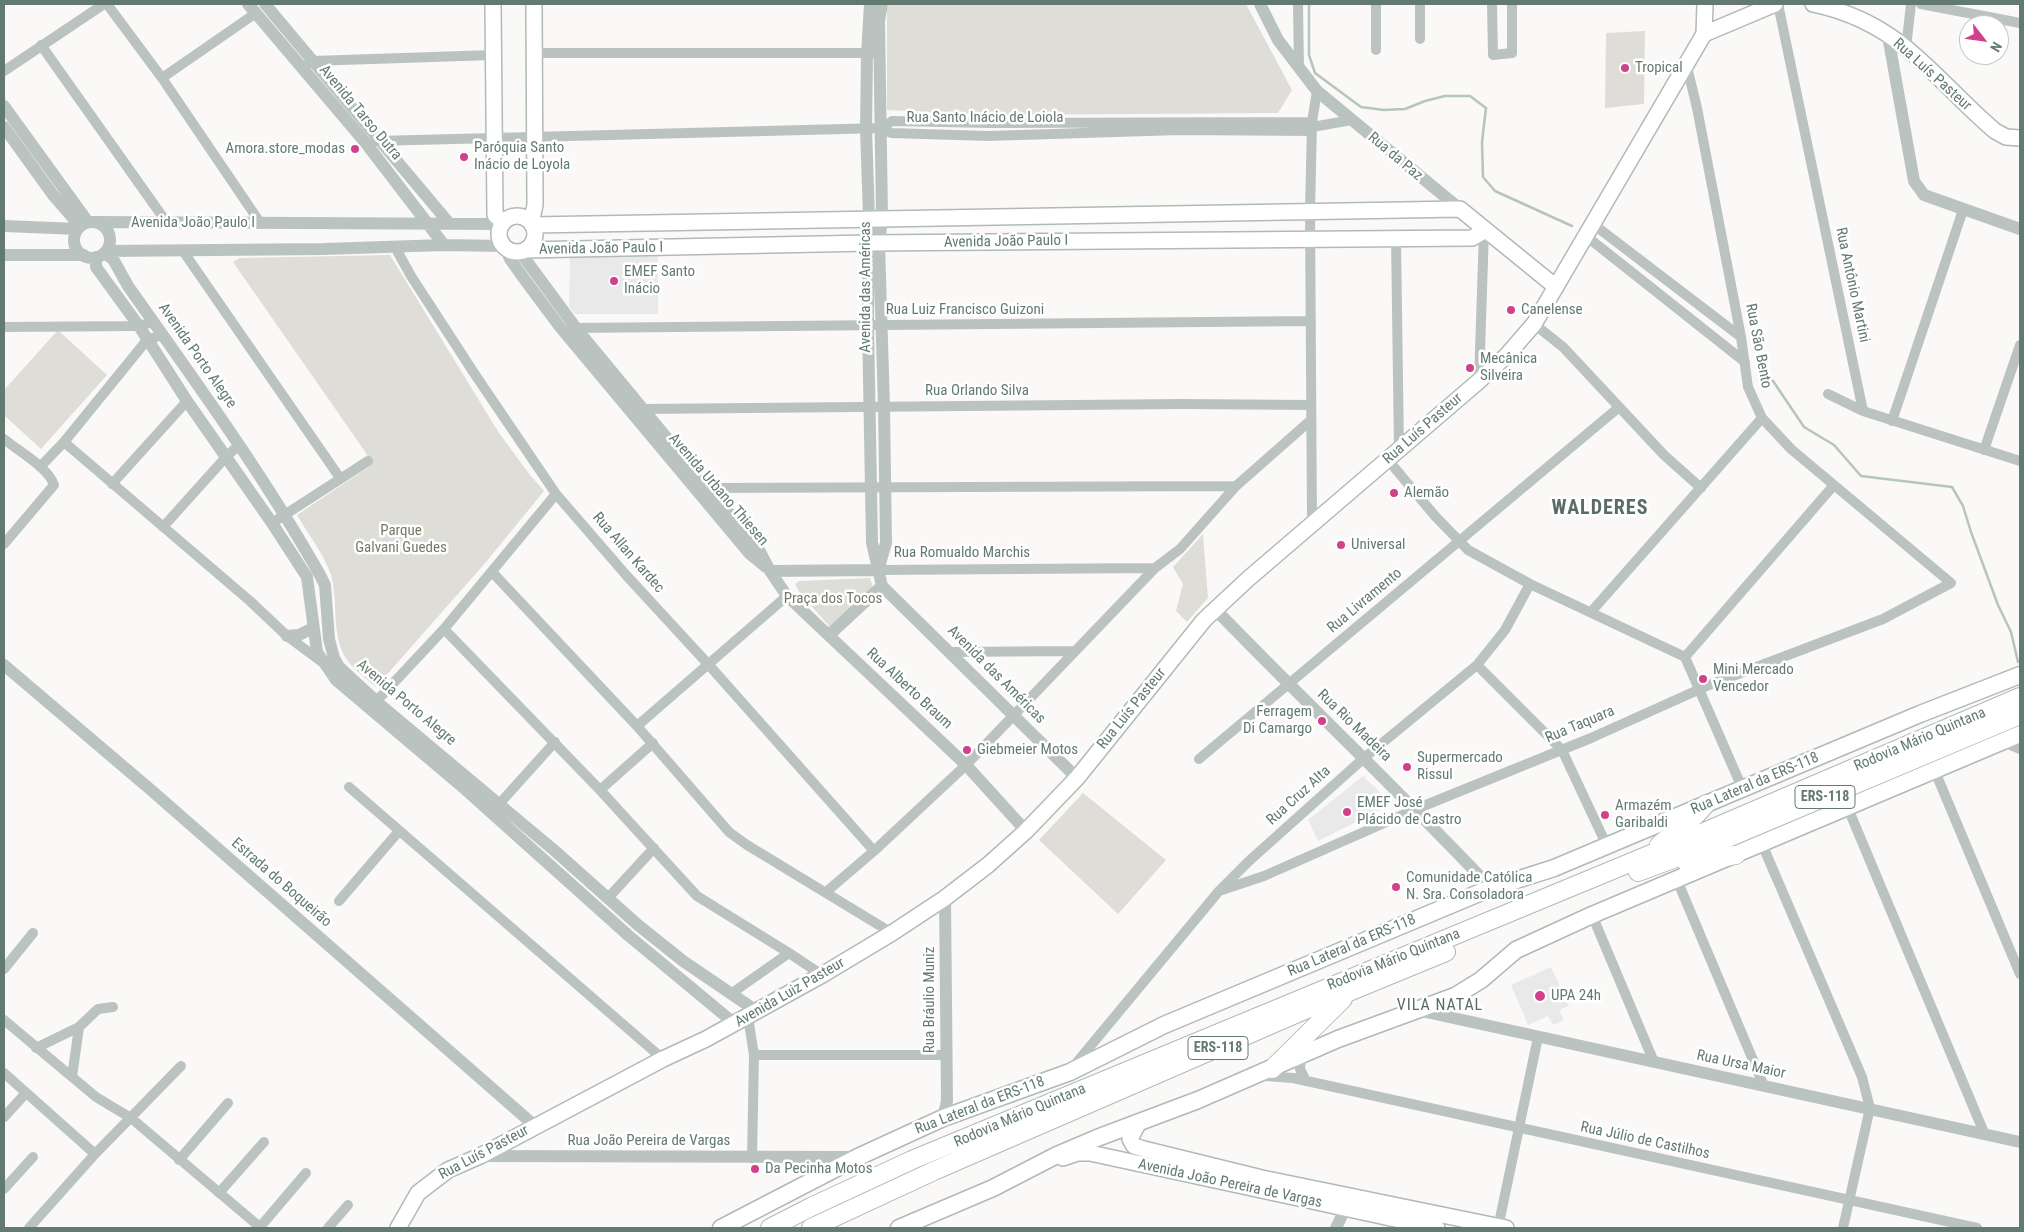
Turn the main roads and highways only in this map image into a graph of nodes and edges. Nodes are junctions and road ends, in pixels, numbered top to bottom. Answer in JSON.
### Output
{"nodes":[{"id":1,"x":493,"y":4,"type":"edge"},
{"id":2,"x":534,"y":4,"type":"edge"},
{"id":3,"x":1705,"y":4,"type":"edge"},
{"id":4,"x":1777,"y":4,"type":"edge"},
{"id":5,"x":1813,"y":4,"type":"edge"},
{"id":6,"x":1704,"y":34,"type":"junction"},
{"id":7,"x":2020,"y":138,"type":"edge"},
{"id":8,"x":1460,"y":209,"type":"joint"},
{"id":9,"x":502,"y":223,"type":"junction"},
{"id":10,"x":532,"y":224,"type":"junction"},
{"id":11,"x":1484,"y":231,"type":"junction"},
{"id":12,"x":514,"y":250,"type":"junction"},
{"id":13,"x":1556,"y":287,"type":"junction"},
{"id":14,"x":2020,"y":675,"type":"edge"},
{"id":15,"x":2020,"y":697,"type":"edge"},
{"id":16,"x":2020,"y":715,"type":"edge"},
{"id":17,"x":2020,"y":734,"type":"edge"},
{"id":18,"x":1706,"y":804,"type":"junction"},
{"id":19,"x":1026,"y":831,"type":"joint"},
{"id":20,"x":1736,"y":855,"type":"junction"},
{"id":21,"x":1645,"y":857,"type":"junction"},
{"id":22,"x":1628,"y":876,"type":"junction"},
{"id":23,"x":1350,"y":992,"type":"junction"},
{"id":24,"x":1272,"y":1068,"type":"junction"},
{"id":25,"x":1139,"y":1122,"type":"junction"},
{"id":26,"x":535,"y":1126,"type":"joint"},
{"id":27,"x":1132,"y":1144,"type":"junction"},
{"id":28,"x":1125,"y":1161,"type":"junction"},
{"id":29,"x":1024,"y":1172,"type":"junction"},
{"id":30,"x":1261,"y":1184,"type":"junction"},
{"id":31,"x":1349,"y":1202,"type":"junction"},
{"id":32,"x":398,"y":1228,"type":"edge"},
{"id":33,"x":721,"y":1228,"type":"edge"},
{"id":34,"x":770,"y":1228,"type":"edge"},
{"id":35,"x":811,"y":1228,"type":"edge"},
{"id":36,"x":899,"y":1228,"type":"edge"},
{"id":37,"x":1437,"y":1228,"type":"edge"},
{"id":38,"x":1500,"y":1228,"type":"edge"}],
"edges":[{"from":1,"to":9,"type":"main road"},
{"from":2,"to":10,"type":"main road"},
{"from":3,"to":6,"type":"main road"},
{"from":4,"to":6,"type":"main road"},
{"from":5,"to":7,"type":"main road","name":"Rua Luís Pasteur"},
{"from":6,"to":13,"type":"main road","name":"Rua Luís Pasteur"},
{"from":8,"to":10,"type":"main road","name":"Avenida João Paulo I"},
{"from":8,"to":11,"type":"main road","name":"Rua da Paz"},
{"from":9,"to":10,"type":"main road"},
{"from":9,"to":12,"type":"main road"},
{"from":10,"to":12,"type":"main road"},
{"from":11,"to":12,"type":"main road","name":"Avenida João Paulo I"},
{"from":11,"to":13,"type":"main road","name":"Rua da Paz"},
{"from":13,"to":19,"type":"main road","name":"Rua Luís Pasteur"},
{"from":14,"to":18,"type":"main road","name":"Rua Lateral da ERS-118"},
{"from":15,"to":21,"type":"highway","name":"Rodovia Mário Quintana","number":"ERS-118"},
{"from":16,"to":22,"type":"highway","name":"Rodovia Mário Quintana","number":"ERS-118"},
{"from":17,"to":20,"type":"main road"},
{"from":18,"to":21,"type":"highway"},
{"from":18,"to":33,"type":"main road","name":"Rua Lateral da ERS-118"},
{"from":19,"to":26,"type":"main road","name":"Avenida Luiz Pasteur"},
{"from":20,"to":22,"type":"highway"},
{"from":20,"to":24,"type":"main road"},
{"from":21,"to":34,"type":"highway","name":"Rodovia Mário Quintana","number":"ERS-118"},
{"from":22,"to":23,"type":"highway","name":"Rodovia Mário Quintana","number":"ERS-118"},
{"from":23,"to":24,"type":"highway"},
{"from":23,"to":35,"type":"highway","name":"Rodovia Mário Quintana","number":"ERS-118"},
{"from":24,"to":25,"type":"main road"},
{"from":25,"to":27,"type":"main road","name":"Avenida João Pereira de Vargas"},
{"from":25,"to":29,"type":"main road"},
{"from":26,"to":32,"type":"main road","name":"Rua Luís Pasteur"},
{"from":27,"to":28,"type":"main road"},
{"from":27,"to":30,"type":"main road","name":"Avenida João Pereira de Vargas"},
{"from":28,"to":29,"type":"main road","name":"Avenida João Pereira de Vargas"},
{"from":28,"to":30,"type":"main road","name":"Avenida João Pereira de Vargas"},
{"from":29,"to":36,"type":"main road"},
{"from":30,"to":31,"type":"main road","name":"Avenida João Pereira de Vargas"},
{"from":31,"to":37,"type":"main road","name":"Avenida João Pereira de Vargas"},
{"from":31,"to":38,"type":"main road","name":"Avenida João Pereira de Vargas"}]}
